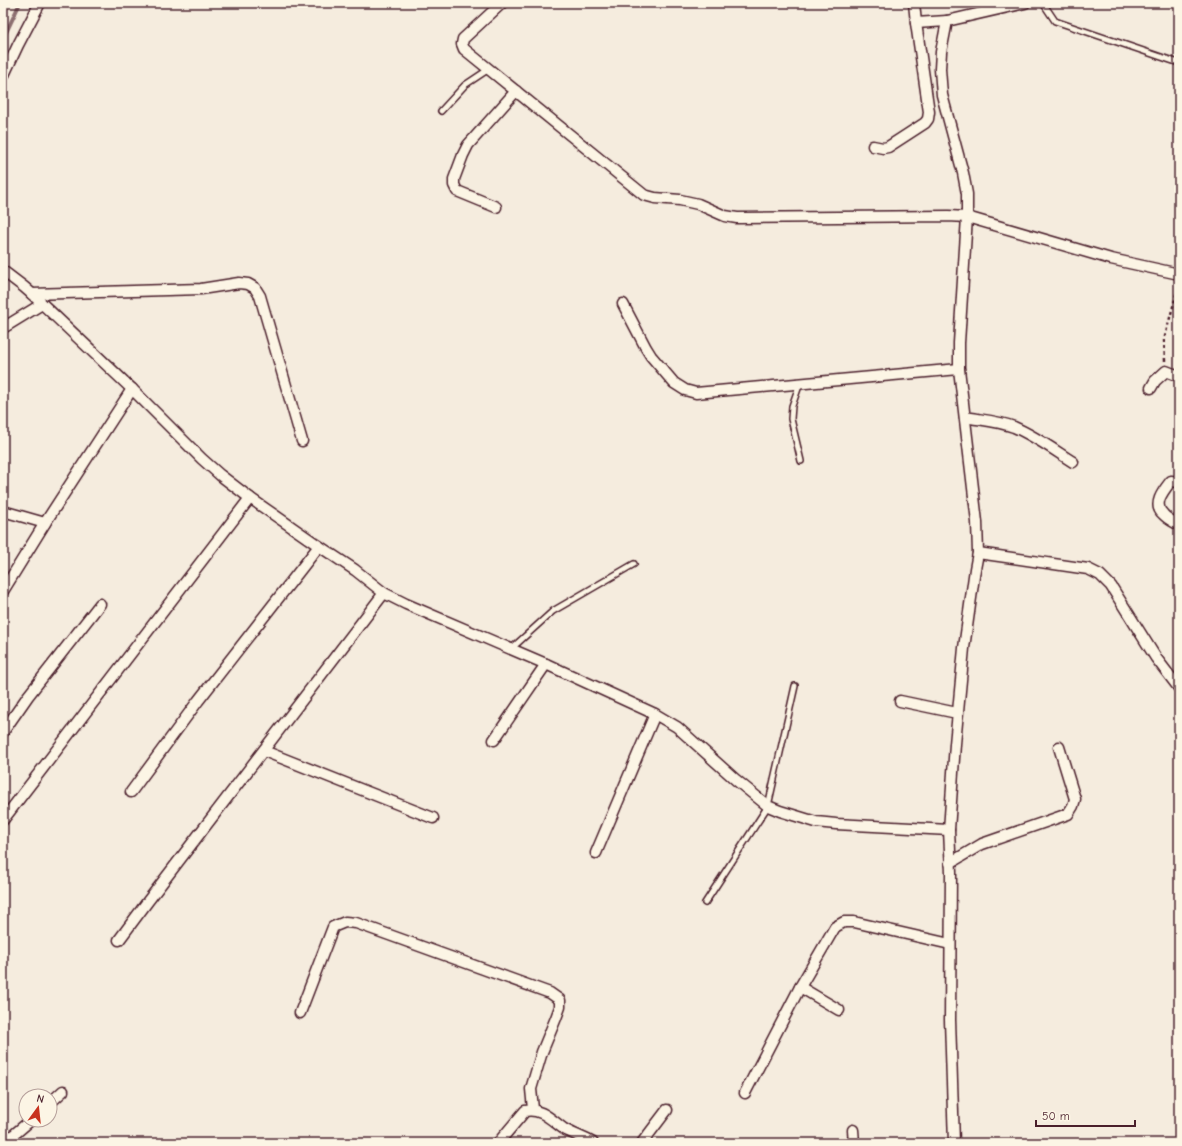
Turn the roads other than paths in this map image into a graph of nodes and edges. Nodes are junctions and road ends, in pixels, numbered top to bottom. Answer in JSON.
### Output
{"nodes":[{"id":1,"x":40,"y":3,"type":"edge"},
{"id":2,"x":502,"y":3,"type":"edge"},
{"id":3,"x":914,"y":3,"type":"edge"},
{"id":4,"x":1025,"y":3,"type":"edge"},
{"id":5,"x":1043,"y":3,"type":"edge"},
{"id":6,"x":947,"y":21,"type":"junction"},
{"id":7,"x":916,"y":23,"type":"junction"},
{"id":8,"x":1179,"y":63,"type":"edge"},
{"id":9,"x":489,"y":69,"type":"junction"},
{"id":10,"x":3,"y":77,"type":"edge"},
{"id":11,"x":516,"y":91,"type":"junction"},
{"id":12,"x":441,"y":111,"type":"dead end"},
{"id":13,"x":873,"y":146,"type":"dead end"},
{"id":14,"x":496,"y":207,"type":"dead end"},
{"id":15,"x":967,"y":218,"type":"junction"},
{"id":16,"x":3,"y":271,"type":"edge"},
{"id":17,"x":1179,"y":274,"type":"edge"},
{"id":18,"x":32,"y":294,"type":"junction"},
{"id":19,"x":42,"y":304,"type":"junction"},
{"id":20,"x":624,"y":304,"type":"dead end"},
{"id":21,"x":3,"y":328,"type":"edge"},
{"id":22,"x":959,"y":369,"type":"junction"},
{"id":23,"x":1179,"y":376,"type":"edge"},
{"id":24,"x":800,"y":383,"type":"junction"},
{"id":25,"x":1151,"y":388,"type":"dead end"},
{"id":26,"x":132,"y":389,"type":"junction"},
{"id":27,"x":965,"y":417,"type":"junction"},
{"id":28,"x":302,"y":441,"type":"dead end"},
{"id":29,"x":801,"y":461,"type":"dead end"},
{"id":30,"x":1073,"y":462,"type":"dead end"},
{"id":31,"x":1179,"y":482,"type":"edge"},
{"id":32,"x":250,"y":498,"type":"junction"},
{"id":33,"x":3,"y":512,"type":"edge"},
{"id":34,"x":45,"y":523,"type":"junction"},
{"id":35,"x":1179,"y":525,"type":"edge"},
{"id":36,"x":319,"y":546,"type":"junction"},
{"id":37,"x":978,"y":553,"type":"junction"},
{"id":38,"x":634,"y":564,"type":"dead end"},
{"id":39,"x":3,"y":591,"type":"edge"},
{"id":40,"x":384,"y":593,"type":"junction"},
{"id":41,"x":100,"y":604,"type":"dead end"},
{"id":42,"x":511,"y":649,"type":"junction"},
{"id":43,"x":546,"y":664,"type":"junction"},
{"id":44,"x":796,"y":686,"type":"dead end"},
{"id":45,"x":1179,"y":688,"type":"edge"},
{"id":46,"x":900,"y":701,"type":"dead end"},
{"id":47,"x":957,"y":713,"type":"junction"},
{"id":48,"x":655,"y":714,"type":"junction"},
{"id":49,"x":3,"y":732,"type":"edge"},
{"id":50,"x":494,"y":740,"type":"dead end"},
{"id":51,"x":1059,"y":747,"type":"dead end"},
{"id":52,"x":264,"y":750,"type":"junction"},
{"id":53,"x":131,"y":792,"type":"dead end"},
{"id":54,"x":768,"y":806,"type":"junction"},
{"id":55,"x":433,"y":818,"type":"dead end"},
{"id":56,"x":3,"y":820,"type":"edge"},
{"id":57,"x":949,"y":830,"type":"junction"},
{"id":58,"x":596,"y":853,"type":"dead end"},
{"id":59,"x":950,"y":863,"type":"junction"},
{"id":60,"x":706,"y":903,"type":"dead end"},
{"id":61,"x":119,"y":940,"type":"dead end"},
{"id":62,"x":950,"y":944,"type":"junction"},
{"id":63,"x":800,"y":987,"type":"junction"},
{"id":64,"x":838,"y":1010,"type":"dead end"},
{"id":65,"x":300,"y":1013,"type":"dead end"},
{"id":66,"x":63,"y":1091,"type":"dead end"},
{"id":67,"x":745,"y":1093,"type":"dead end"},
{"id":68,"x":58,"y":1096,"type":"edge"},
{"id":69,"x":533,"y":1110,"type":"junction"},
{"id":70,"x":667,"y":1110,"type":"dead end"},
{"id":71,"x":21,"y":1128,"type":"edge"},
{"id":72,"x":853,"y":1130,"type":"dead end"},
{"id":73,"x":4,"y":1143,"type":"edge"},
{"id":74,"x":498,"y":1143,"type":"edge"},
{"id":75,"x":593,"y":1143,"type":"edge"},
{"id":76,"x":642,"y":1143,"type":"edge"},
{"id":77,"x":854,"y":1143,"type":"edge"},
{"id":78,"x":954,"y":1143,"type":"edge"}],
"edges":[{"from":1,"to":10,"type":"street"},
{"from":2,"to":9,"type":"street"},
{"from":3,"to":7,"type":"street"},
{"from":4,"to":6,"type":"street"},
{"from":5,"to":8,"type":"lane"},
{"from":6,"to":7,"type":"street"},
{"from":6,"to":15,"type":"street"},
{"from":7,"to":13,"type":"street"},
{"from":9,"to":11,"type":"street"},
{"from":9,"to":12,"type":"lane"},
{"from":11,"to":14,"type":"street"},
{"from":11,"to":15,"type":"street"},
{"from":15,"to":17,"type":"street"},
{"from":15,"to":22,"type":"street"},
{"from":16,"to":18,"type":"street"},
{"from":18,"to":19,"type":"street"},
{"from":18,"to":28,"type":"street"},
{"from":19,"to":21,"type":"street"},
{"from":19,"to":26,"type":"street"},
{"from":20,"to":24,"type":"street"},
{"from":22,"to":24,"type":"street"},
{"from":22,"to":27,"type":"street"},
{"from":23,"to":25,"type":"street"},
{"from":24,"to":29,"type":"lane"},
{"from":26,"to":32,"type":"street"},
{"from":26,"to":34,"type":"street"},
{"from":27,"to":30,"type":"street"},
{"from":27,"to":37,"type":"street"},
{"from":31,"to":35,"type":"street"},
{"from":32,"to":36,"type":"street"},
{"from":32,"to":56,"type":"street"},
{"from":33,"to":34,"type":"street"},
{"from":34,"to":39,"type":"street"},
{"from":36,"to":40,"type":"street"},
{"from":36,"to":53,"type":"street"},
{"from":37,"to":45,"type":"street"},
{"from":37,"to":47,"type":"street"},
{"from":38,"to":42,"type":"lane"},
{"from":40,"to":42,"type":"street"},
{"from":40,"to":52,"type":"street"},
{"from":41,"to":49,"type":"street"},
{"from":42,"to":43,"type":"street"},
{"from":43,"to":48,"type":"street"},
{"from":43,"to":50,"type":"street"},
{"from":44,"to":54,"type":"lane"},
{"from":46,"to":47,"type":"street"},
{"from":47,"to":57,"type":"street"},
{"from":48,"to":54,"type":"street"},
{"from":48,"to":58,"type":"street"},
{"from":51,"to":59,"type":"street"},
{"from":52,"to":55,"type":"street"},
{"from":52,"to":61,"type":"street"},
{"from":54,"to":57,"type":"street"},
{"from":54,"to":60,"type":"lane"},
{"from":57,"to":59,"type":"street"},
{"from":59,"to":62,"type":"street"},
{"from":62,"to":63,"type":"street"},
{"from":62,"to":78,"type":"street"},
{"from":63,"to":64,"type":"street"},
{"from":63,"to":67,"type":"street"},
{"from":65,"to":69,"type":"street"},
{"from":66,"to":68,"type":"street"},
{"from":69,"to":74,"type":"street"},
{"from":69,"to":75,"type":"street"},
{"from":70,"to":76,"type":"street"},
{"from":71,"to":73,"type":"street"},
{"from":72,"to":77,"type":"street"}]}
